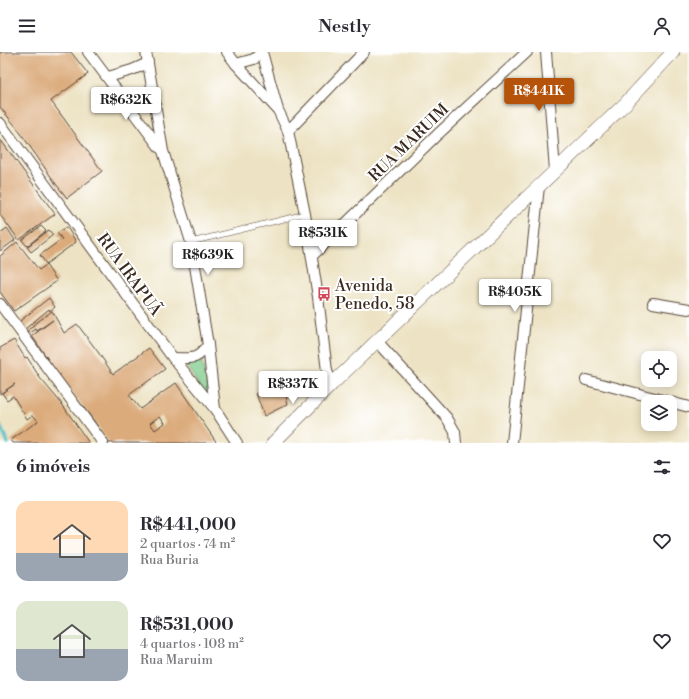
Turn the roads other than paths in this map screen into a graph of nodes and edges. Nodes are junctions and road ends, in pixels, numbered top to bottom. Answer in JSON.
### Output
{"nodes":[{"id":1,"x":88,"y":52,"type":"edge"},
{"id":2,"x":146,"y":52,"type":"edge"},
{"id":3,"x":227,"y":52,"type":"edge"},
{"id":4,"x":262,"y":52,"type":"edge"},
{"id":5,"x":364,"y":52,"type":"edge"},
{"id":6,"x":526,"y":52,"type":"edge"},
{"id":7,"x":546,"y":52,"type":"edge"},
{"id":8,"x":672,"y":52,"type":"edge"},
{"id":9,"x":515,"y":55,"type":"edge"},
{"id":10,"x":148,"y":63,"type":"junction"},
{"id":11,"x":236,"y":64,"type":"junction"},
{"id":12,"x":108,"y":77,"type":"junction"},
{"id":13,"x":278,"y":110,"type":"junction"},
{"id":14,"x":0,"y":123,"type":"edge"},
{"id":15,"x":288,"y":132,"type":"junction"},
{"id":16,"x":163,"y":151,"type":"junction"},
{"id":17,"x":555,"y":171,"type":"junction"},
{"id":18,"x":539,"y":186,"type":"junction"},
{"id":19,"x":305,"y":214,"type":"junction"},
{"id":20,"x":192,"y":242,"type":"junction"},
{"id":21,"x":312,"y":256,"type":"junction"},
{"id":22,"x":0,"y":304,"type":"edge"},
{"id":23,"x":653,"y":304,"type":"dead end"},
{"id":24,"x":689,"y":309,"type":"edge"},
{"id":25,"x":377,"y":341,"type":"junction"},
{"id":26,"x":208,"y":345,"type":"junction"},
{"id":27,"x":173,"y":358,"type":"junction"},
{"id":28,"x":586,"y":380,"type":"dead end"},
{"id":29,"x":332,"y":384,"type":"junction"},
{"id":30,"x":689,"y":407,"type":"edge"},
{"id":31,"x":215,"y":410,"type":"junction"},
{"id":32,"x":103,"y":443,"type":"edge"},
{"id":33,"x":237,"y":443,"type":"edge"},
{"id":34,"x":273,"y":443,"type":"edge"},
{"id":35,"x":456,"y":443,"type":"edge"},
{"id":36,"x":512,"y":443,"type":"edge"}],
"edges":[{"from":1,"to":12,"type":"street"},
{"from":2,"to":10,"type":"street"},
{"from":3,"to":11,"type":"street"},
{"from":4,"to":11,"type":"street"},
{"from":4,"to":13,"type":"street"},
{"from":5,"to":15,"type":"street"},
{"from":6,"to":9,"type":"street","name":"RUA MARUIM"},
{"from":7,"to":17,"type":"street"},
{"from":8,"to":17,"type":"street"},
{"from":9,"to":21,"type":"street","name":"RUA MARUIM"},
{"from":10,"to":12,"type":"street"},
{"from":10,"to":16,"type":"street"},
{"from":11,"to":13,"type":"street"},
{"from":12,"to":16,"type":"street"},
{"from":13,"to":15,"type":"street"},
{"from":14,"to":27,"type":"street","name":"RUA IRAPUÃ"},
{"from":15,"to":19,"type":"street"},
{"from":16,"to":20,"type":"street"},
{"from":17,"to":18,"type":"street"},
{"from":18,"to":25,"type":"street"},
{"from":18,"to":36,"type":"street"},
{"from":19,"to":20,"type":"lane"},
{"from":19,"to":21,"type":"street"},
{"from":20,"to":26,"type":"street"},
{"from":21,"to":29,"type":"street"},
{"from":22,"to":32,"type":"street"},
{"from":23,"to":24,"type":"street"},
{"from":25,"to":29,"type":"street"},
{"from":25,"to":35,"type":"street"},
{"from":26,"to":27,"type":"street"},
{"from":26,"to":31,"type":"street"},
{"from":27,"to":31,"type":"street","name":"RUA IRAPUÃ"},
{"from":28,"to":30,"type":"street"},
{"from":29,"to":34,"type":"street"},
{"from":31,"to":33,"type":"street","name":"RUA IRAPUÃ"}]}
